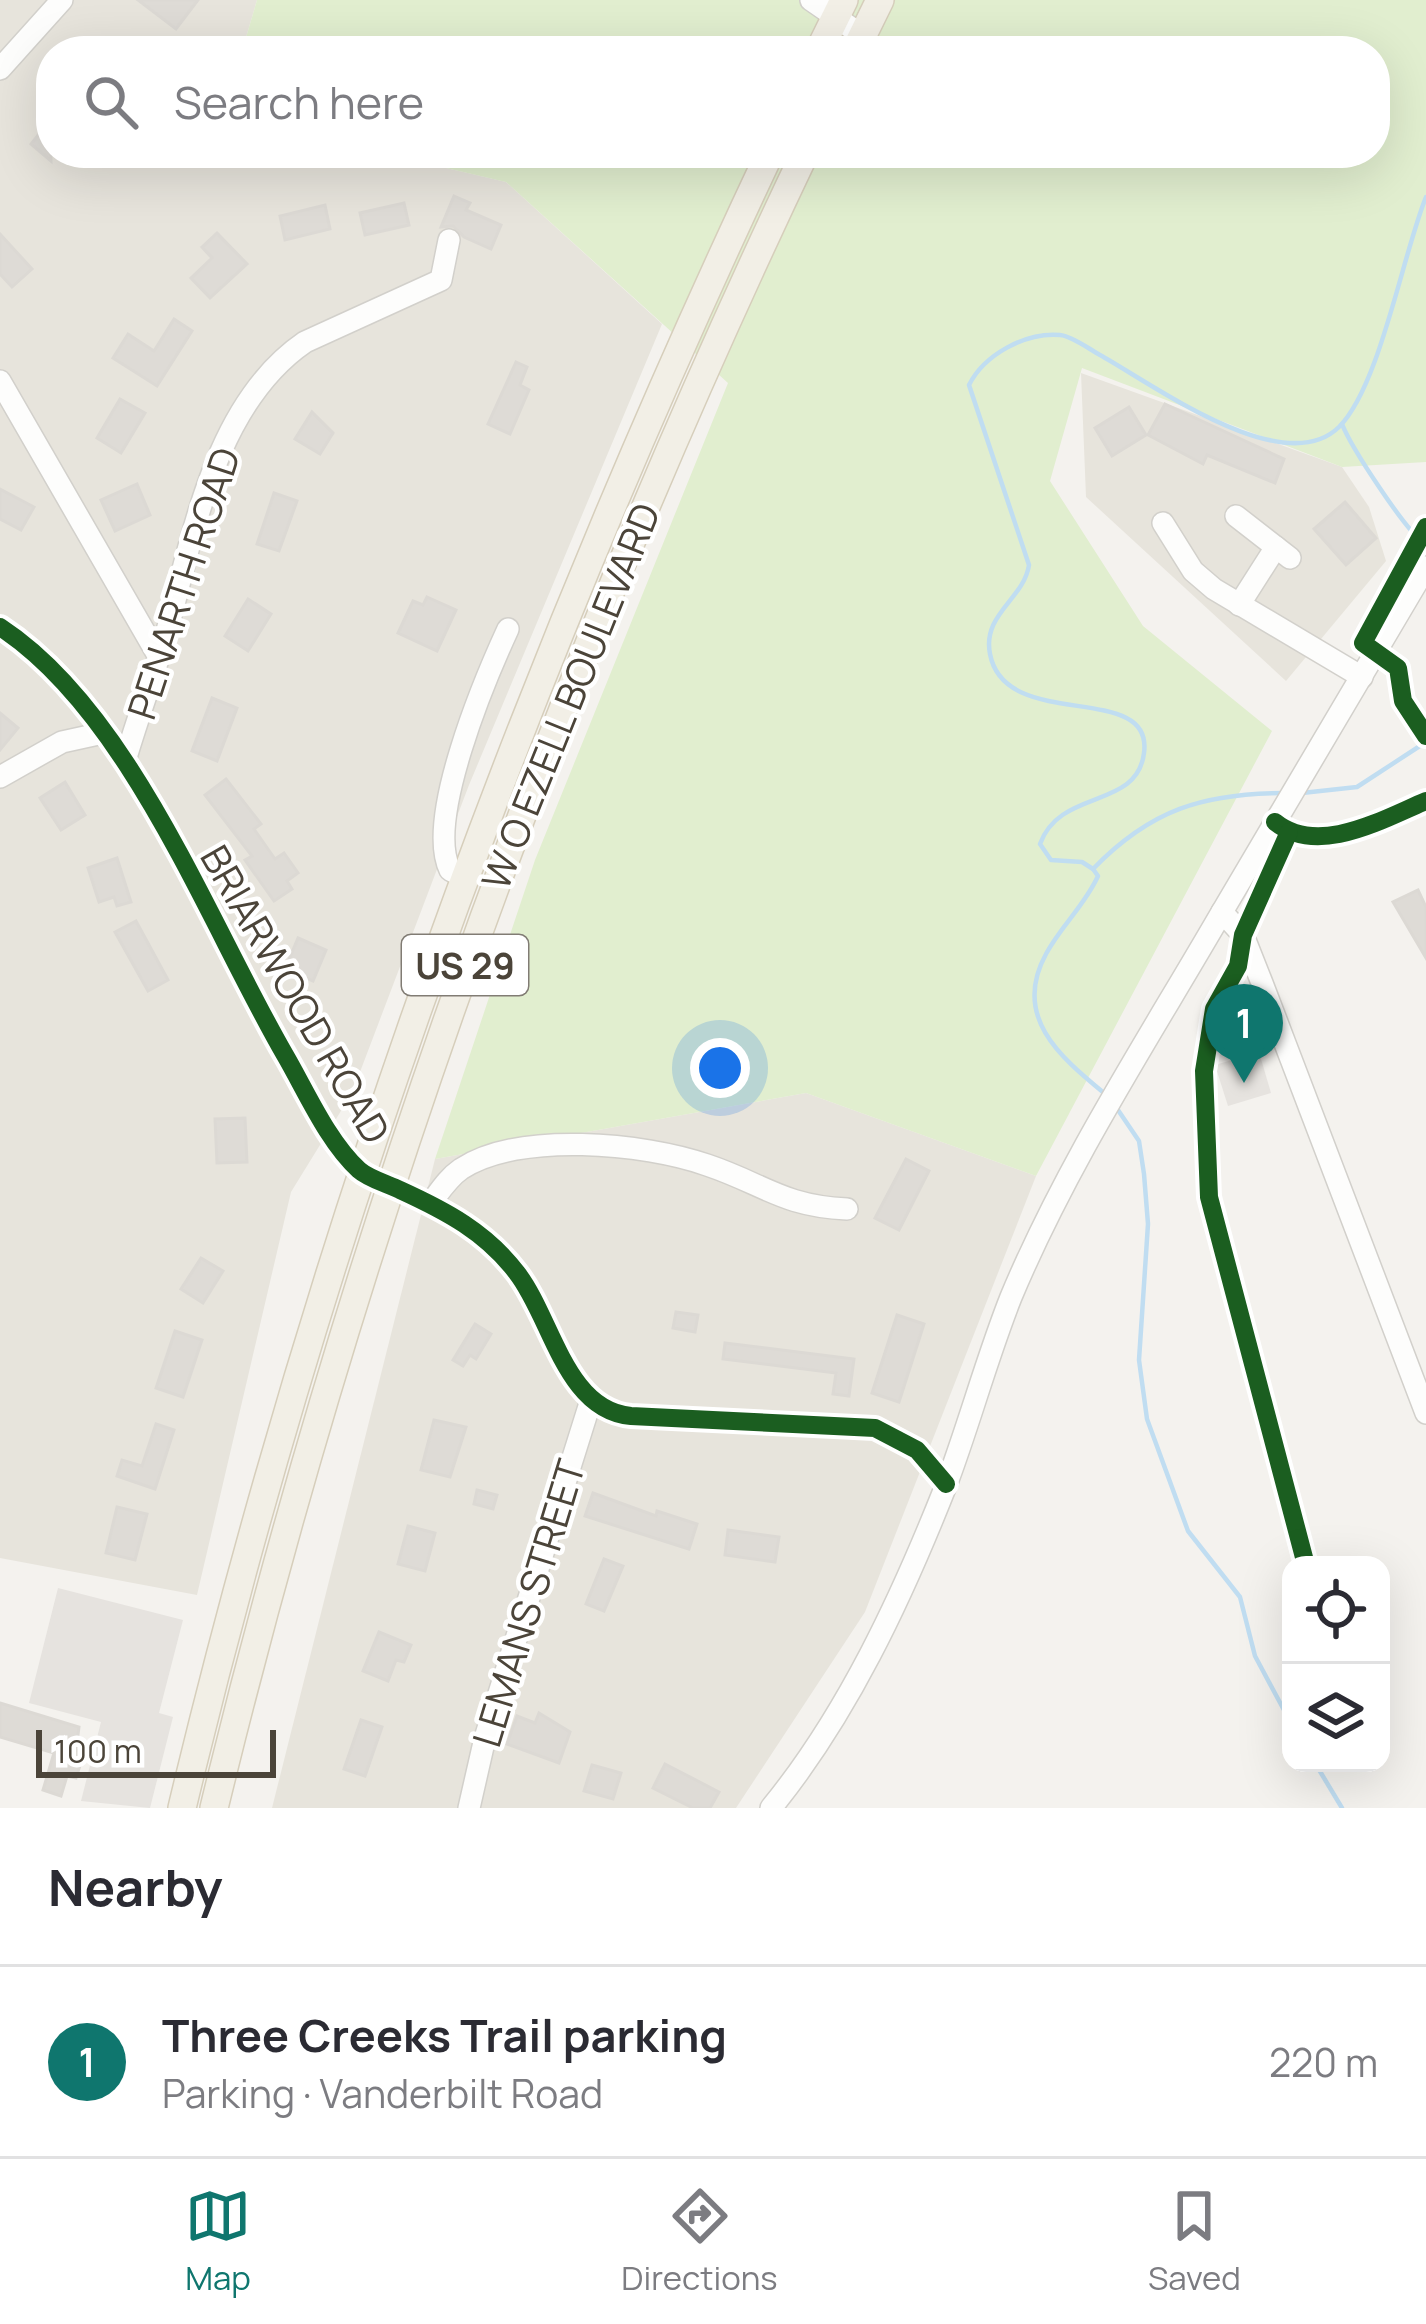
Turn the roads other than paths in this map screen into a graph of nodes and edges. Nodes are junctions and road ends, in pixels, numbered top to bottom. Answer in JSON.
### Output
{"nodes":[{"id":1,"x":62,"y":0,"type":"edge"},
{"id":2,"x":811,"y":0,"type":"edge"},
{"id":3,"x":880,"y":0,"type":"edge"},
{"id":4,"x":839,"y":10,"type":"edge"},
{"id":5,"x":855,"y":36,"type":"edge"},
{"id":6,"x":862,"y":36,"type":"edge"},
{"id":7,"x":0,"y":69,"type":"edge"},
{"id":8,"x":763,"y":168,"type":"edge"},
{"id":9,"x":799,"y":168,"type":"edge"},
{"id":10,"x":448,"y":240,"type":"dead end"},
{"id":11,"x":711,"y":278,"type":"junction"},
{"id":12,"x":740,"y":291,"type":"junction"},
{"id":13,"x":0,"y":381,"type":"edge"},
{"id":14,"x":1236,"y":516,"type":"dead end"},
{"id":15,"x":1163,"y":523,"type":"dead end"},
{"id":16,"x":1426,"y":567,"type":"edge"},
{"id":17,"x":1239,"y":604,"type":"junction"},
{"id":18,"x":0,"y":627,"type":"edge"},
{"id":19,"x":508,"y":628,"type":"dead end"},
{"id":20,"x":159,"y":657,"type":"junction"},
{"id":21,"x":1362,"y":676,"type":"junction"},
{"id":22,"x":104,"y":733,"type":"junction"},
{"id":23,"x":125,"y":761,"type":"junction"},
{"id":24,"x":0,"y":777,"type":"edge"},
{"id":25,"x":1426,"y":800,"type":"edge"},
{"id":26,"x":1276,"y":820,"type":"junction"},
{"id":27,"x":463,"y":881,"type":"junction"},
{"id":28,"x":492,"y":892,"type":"junction"},
{"id":29,"x":1222,"y":912,"type":"junction"},
{"id":30,"x":360,"y":1171,"type":"junction"},
{"id":31,"x":391,"y":1185,"type":"junction"},
{"id":32,"x":430,"y":1204,"type":"junction"},
{"id":33,"x":847,"y":1209,"type":"dead end"},
{"id":34,"x":591,"y":1400,"type":"junction"},
{"id":35,"x":1426,"y":1413,"type":"edge"},
{"id":36,"x":946,"y":1484,"type":"junction"},
{"id":37,"x":182,"y":1808,"type":"edge"},
{"id":38,"x":214,"y":1808,"type":"edge"},
{"id":39,"x":470,"y":1808,"type":"edge"},
{"id":40,"x":770,"y":1808,"type":"edge"}],
"edges":[{"from":1,"to":7,"type":"street"},
{"from":2,"to":4,"type":"street"},
{"from":3,"to":6,"type":"main road"},
{"from":4,"to":5,"type":"street"},
{"from":8,"to":11,"type":"main road","name":"W O EZELL BOULEVARD","number":"US 29"},
{"from":9,"to":12,"type":"main road","name":"W O EZELL BOULEVARD","number":"US 29"},
{"from":10,"to":20,"type":"street","name":"PENARTH ROAD"},
{"from":11,"to":12,"type":"main road"},
{"from":11,"to":27,"type":"main road","name":"W O EZELL BOULEVARD","number":"US 29"},
{"from":12,"to":28,"type":"main road","name":"W O EZELL BOULEVARD","number":"US 29"},
{"from":13,"to":20,"type":"street"},
{"from":14,"to":17,"type":"street"},
{"from":15,"to":17,"type":"street"},
{"from":16,"to":21,"type":"street"},
{"from":17,"to":21,"type":"street"},
{"from":18,"to":22,"type":"street","name":"BRIARWOOD ROAD"},
{"from":19,"to":27,"type":"street"},
{"from":20,"to":23,"type":"street","name":"PENARTH ROAD"},
{"from":21,"to":26,"type":"street"},
{"from":22,"to":23,"type":"street","name":"BRIARWOOD ROAD"},
{"from":22,"to":24,"type":"street","name":"PENARTH ROAD"},
{"from":23,"to":30,"type":"street","name":"BRIARWOOD ROAD"},
{"from":25,"to":26,"type":"street"},
{"from":26,"to":29,"type":"street"},
{"from":27,"to":28,"type":"main road"},
{"from":27,"to":30,"type":"main road","name":"W O EZELL BOULEVARD","number":"US 29"},
{"from":28,"to":31,"type":"main road","name":"W O EZELL BOULEVARD","number":"US 29"},
{"from":29,"to":35,"type":"street"},
{"from":29,"to":36,"type":"street"},
{"from":30,"to":31,"type":"street","name":"BRIARWOOD ROAD"},
{"from":30,"to":37,"type":"main road","name":"W O EZELL BOULEVARD","number":"US 29"},
{"from":31,"to":32,"type":"street","name":"BRIARWOOD ROAD"},
{"from":31,"to":38,"type":"main road","name":"W O EZELL BOULEVARD","number":"US 29"},
{"from":32,"to":33,"type":"street"},
{"from":32,"to":34,"type":"street","name":"BRIARWOOD ROAD"},
{"from":34,"to":36,"type":"street"},
{"from":34,"to":39,"type":"street","name":"LEMANS STREET"},
{"from":36,"to":40,"type":"street"}]}
